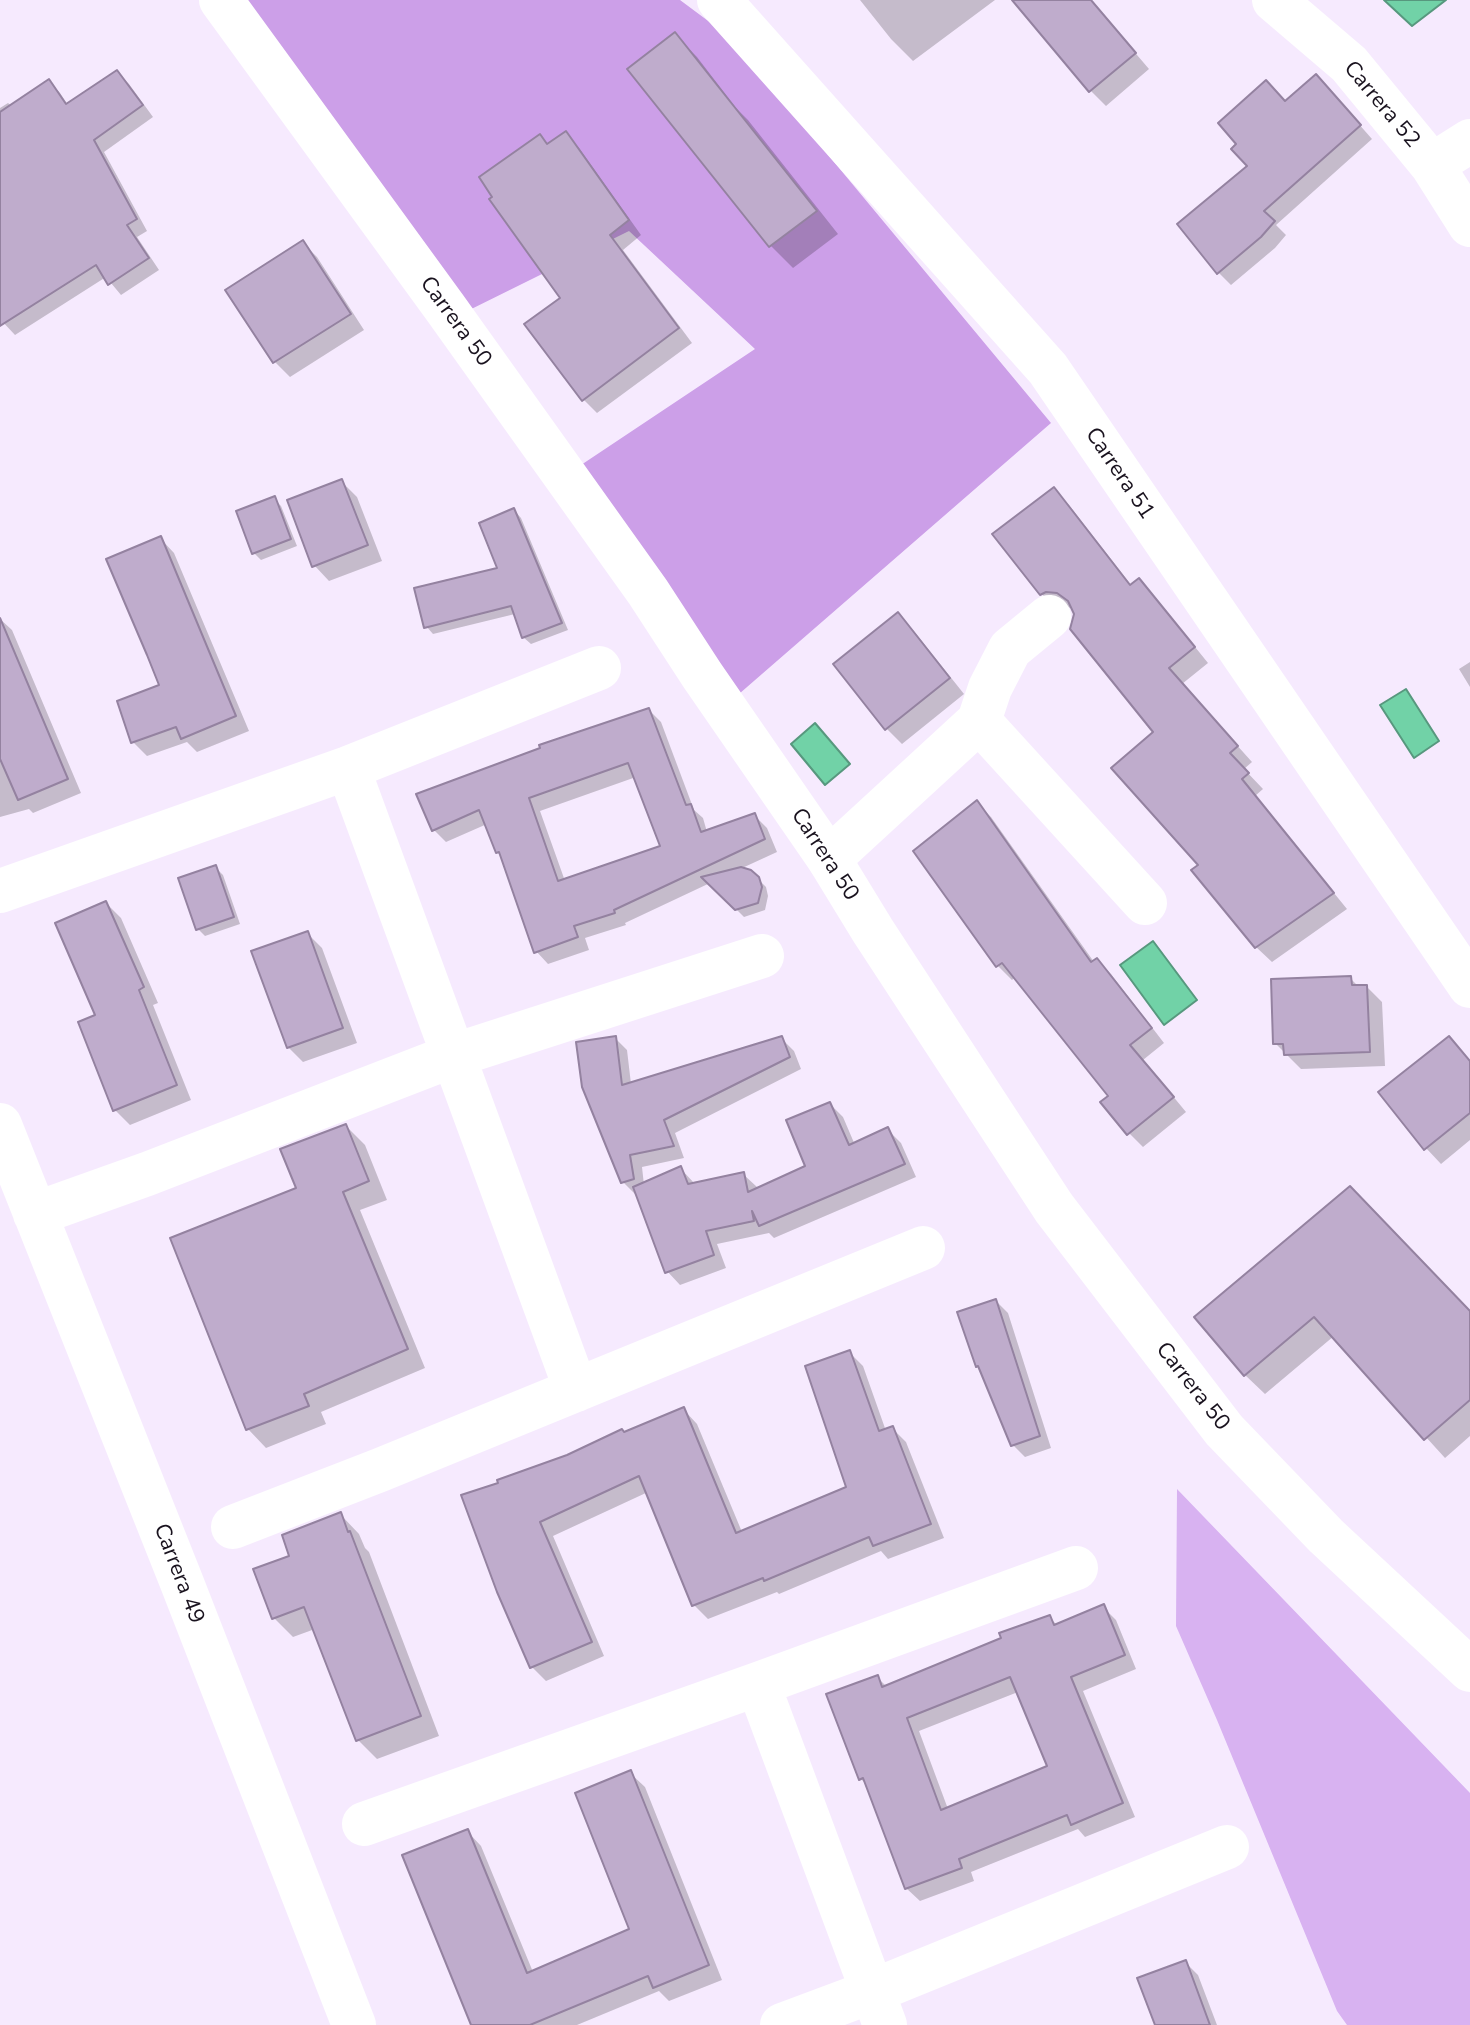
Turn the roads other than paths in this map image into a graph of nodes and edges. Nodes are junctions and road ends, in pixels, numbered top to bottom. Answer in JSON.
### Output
{"nodes":[{"id":1,"x":221,"y":0,"type":"edge"},
{"id":2,"x":719,"y":0,"type":"edge"},
{"id":3,"x":1274,"y":0,"type":"edge"},
{"id":4,"x":1470,"y":141,"type":"edge"},
{"id":5,"x":1432,"y":165,"type":"junction"},
{"id":6,"x":1470,"y":225,"type":"edge"},
{"id":7,"x":1049,"y":617,"type":"dead end"},
{"id":8,"x":599,"y":668,"type":"dead end"},
{"id":9,"x":979,"y":721,"type":"junction"},
{"id":10,"x":348,"y":768,"type":"junction"},
{"id":11,"x":829,"y":859,"type":"junction"},
{"id":12,"x":0,"y":891,"type":"edge"},
{"id":13,"x":1145,"y":903,"type":"dead end"},
{"id":14,"x":762,"y":956,"type":"dead end"},
{"id":15,"x":1470,"y":986,"type":"edge"},
{"id":16,"x":452,"y":1056,"type":"junction"},
{"id":17,"x":0,"y":1125,"type":"edge"},
{"id":18,"x":35,"y":1214,"type":"junction"},
{"id":19,"x":923,"y":1248,"type":"dead end"},
{"id":20,"x":576,"y":1390,"type":"junction"},
{"id":21,"x":233,"y":1527,"type":"dead end"},
{"id":22,"x":1076,"y":1568,"type":"dead end"},
{"id":23,"x":1470,"y":1670,"type":"edge"},
{"id":24,"x":758,"y":1684,"type":"junction"},
{"id":25,"x":364,"y":1824,"type":"dead end"},
{"id":26,"x":1227,"y":1847,"type":"dead end"},
{"id":27,"x":879,"y":2008,"type":"edge"},
{"id":28,"x":354,"y":2025,"type":"edge"},
{"id":29,"x":782,"y":2025,"type":"edge"}],
"edges":[{"from":1,"to":11,"type":"street","name":"Carrera 50"},
{"from":2,"to":15,"type":"street","name":"Carrera 51"},
{"from":3,"to":5,"type":"street","name":"Carrera 52"},
{"from":4,"to":5,"type":"street"},
{"from":5,"to":6,"type":"street","name":"Carrera 52"},
{"from":7,"to":9,"type":"street"},
{"from":8,"to":10,"type":"street"},
{"from":9,"to":11,"type":"street"},
{"from":9,"to":13,"type":"street"},
{"from":10,"to":12,"type":"street"},
{"from":10,"to":16,"type":"street"},
{"from":11,"to":23,"type":"street","name":"Carrera 50"},
{"from":14,"to":16,"type":"street"},
{"from":16,"to":18,"type":"street"},
{"from":16,"to":20,"type":"street"},
{"from":17,"to":18,"type":"street","name":"Carrera 49"},
{"from":18,"to":28,"type":"street","name":"Carrera 49"},
{"from":19,"to":20,"type":"street"},
{"from":20,"to":21,"type":"street"},
{"from":22,"to":24,"type":"street"},
{"from":24,"to":25,"type":"street"},
{"from":24,"to":27,"type":"street"},
{"from":26,"to":27,"type":"street"},
{"from":27,"to":29,"type":"street"}]}
